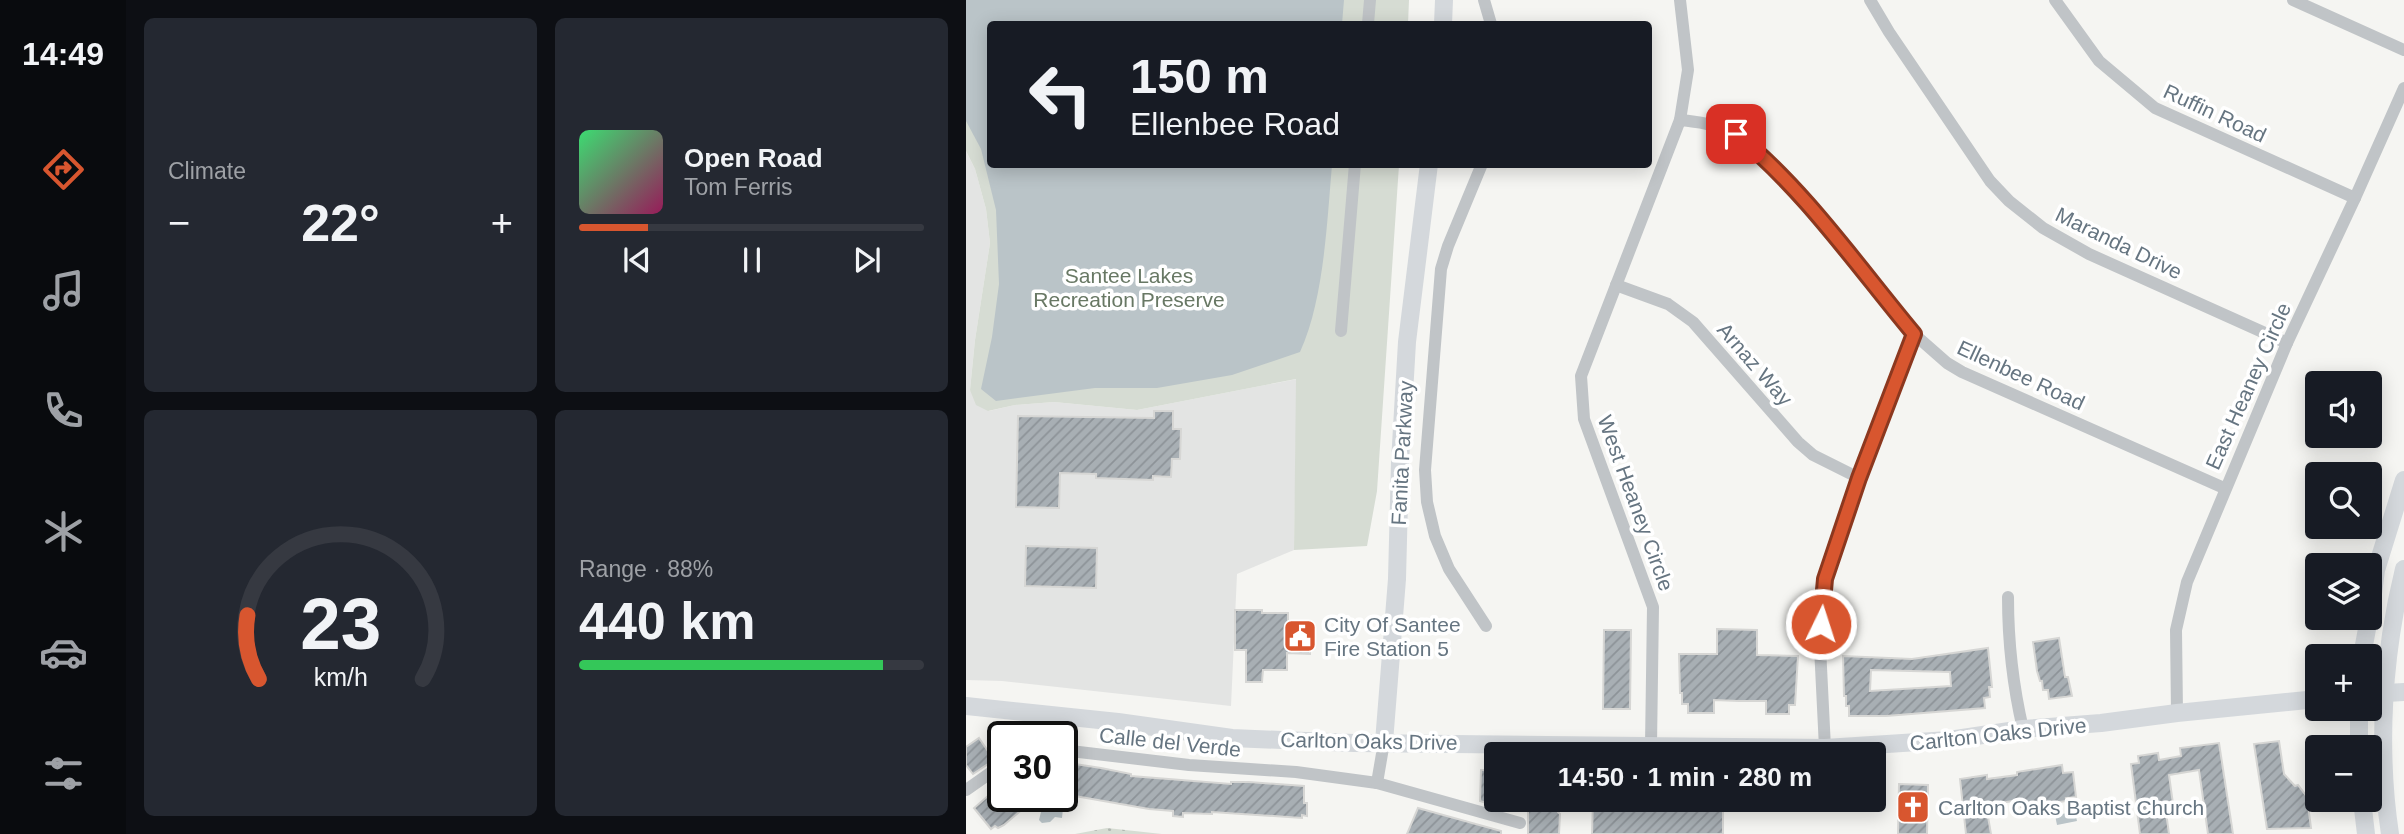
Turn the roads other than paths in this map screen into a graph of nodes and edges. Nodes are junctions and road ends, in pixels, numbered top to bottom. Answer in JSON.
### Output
{"nodes":[{"id":1,"x":1370,"y":0,"type":"edge"},
{"id":2,"x":1444,"y":0,"type":"edge"},
{"id":3,"x":1484,"y":0,"type":"edge"},
{"id":4,"x":1680,"y":0,"type":"edge"},
{"id":5,"x":1870,"y":0,"type":"edge"},
{"id":6,"x":2055,"y":0,"type":"edge"},
{"id":7,"x":2293,"y":0,"type":"edge"},
{"id":8,"x":1368,"y":21,"type":"edge"},
{"id":9,"x":1443,"y":21,"type":"edge"},
{"id":10,"x":1490,"y":21,"type":"edge"},
{"id":11,"x":2404,"y":50,"type":"edge"},
{"id":12,"x":2404,"y":88,"type":"edge"},
{"id":13,"x":1680,"y":120,"type":"junction"},
{"id":14,"x":1355,"y":168,"type":"edge"},
{"id":15,"x":1429,"y":168,"type":"edge"},
{"id":16,"x":1480,"y":168,"type":"edge"},
{"id":17,"x":2356,"y":198,"type":"junction"},
{"id":18,"x":1616,"y":285,"type":"junction"},
{"id":19,"x":1341,"y":331,"type":"dead end"},
{"id":20,"x":1914,"y":334,"type":"junction"},
{"id":21,"x":2287,"y":343,"type":"junction"},
{"id":22,"x":1859,"y":478,"type":"junction"},
{"id":23,"x":2404,"y":480,"type":"edge"},
{"id":24,"x":2224,"y":488,"type":"junction"},
{"id":25,"x":2381,"y":553,"type":"edge"},
{"id":26,"x":2404,"y":569,"type":"edge"},
{"id":27,"x":2008,"y":597,"type":"dead end"},
{"id":28,"x":1486,"y":626,"type":"dead end"},
{"id":29,"x":2382,"y":669,"type":"edge"},
{"id":30,"x":2404,"y":692,"type":"edge"},
{"id":31,"x":2382,"y":693,"type":"edge"},
{"id":32,"x":2305,"y":700,"type":"edge"},
{"id":33,"x":966,"y":706,"type":"edge"},
{"id":34,"x":2178,"y":713,"type":"junction"},
{"id":35,"x":2380,"y":721,"type":"edge"},
{"id":36,"x":2023,"y":729,"type":"junction"},
{"id":37,"x":1384,"y":742,"type":"junction"},
{"id":38,"x":1651,"y":742,"type":"edge"},
{"id":39,"x":1825,"y":742,"type":"edge"},
{"id":40,"x":1484,"y":743,"type":"edge"},
{"id":41,"x":1886,"y":744,"type":"edge"},
{"id":42,"x":1078,"y":752,"type":"edge"},
{"id":43,"x":987,"y":775,"type":"edge"},
{"id":44,"x":1377,"y":783,"type":"junction"},
{"id":45,"x":966,"y":790,"type":"edge"},
{"id":46,"x":2363,"y":812,"type":"edge"},
{"id":47,"x":1520,"y":823,"type":"dead end"},
{"id":48,"x":2366,"y":834,"type":"edge"},
{"id":49,"x":2390,"y":834,"type":"edge"}],
"edges":[{"from":1,"to":8,"type":"street"},
{"from":2,"to":9,"type":"main road"},
{"from":3,"to":10,"type":"street"},
{"from":4,"to":13,"type":"street","name":"West Heaney Circle"},
{"from":5,"to":21,"type":"street","name":"Maranda Drive"},
{"from":6,"to":17,"type":"street","name":"Ruffin Road"},
{"from":7,"to":11,"type":"street"},
{"from":12,"to":17,"type":"street","name":"East Heaney Circle"},
{"from":13,"to":18,"type":"street","name":"West Heaney Circle"},
{"from":13,"to":20,"type":"street","name":"Ellenbee Road"},
{"from":14,"to":19,"type":"street"},
{"from":15,"to":37,"type":"main road","name":"Fanita Parkway"},
{"from":16,"to":28,"type":"street"},
{"from":17,"to":21,"type":"street","name":"East Heaney Circle"},
{"from":18,"to":22,"type":"street","name":"Arnaz Way"},
{"from":18,"to":38,"type":"street","name":"West Heaney Circle"},
{"from":20,"to":22,"type":"street"},
{"from":20,"to":24,"type":"street","name":"Ellenbee Road"},
{"from":21,"to":24,"type":"street","name":"East Heaney Circle"},
{"from":22,"to":39,"type":"street"},
{"from":23,"to":25,"type":"main road"},
{"from":24,"to":34,"type":"street","name":"East Heaney Circle"},
{"from":26,"to":29,"type":"main road"},
{"from":27,"to":36,"type":"street"},
{"from":30,"to":31,"type":"main road"},
{"from":32,"to":34,"type":"main road","name":"Carlton Oaks Drive"},
{"from":33,"to":37,"type":"main road","name":"Carlton Oaks Drive"},
{"from":34,"to":36,"type":"main road","name":"Carlton Oaks Drive"},
{"from":35,"to":49,"type":"main road"},
{"from":36,"to":41,"type":"main road","name":"Carlton Oaks Drive"},
{"from":37,"to":40,"type":"main road","name":"Carlton Oaks Drive"},
{"from":37,"to":44,"type":"street"},
{"from":42,"to":44,"type":"street","name":"Calle del Verde"},
{"from":43,"to":45,"type":"street"},
{"from":44,"to":47,"type":"street","name":"Calle del Verde"},
{"from":46,"to":48,"type":"main road"}]}
